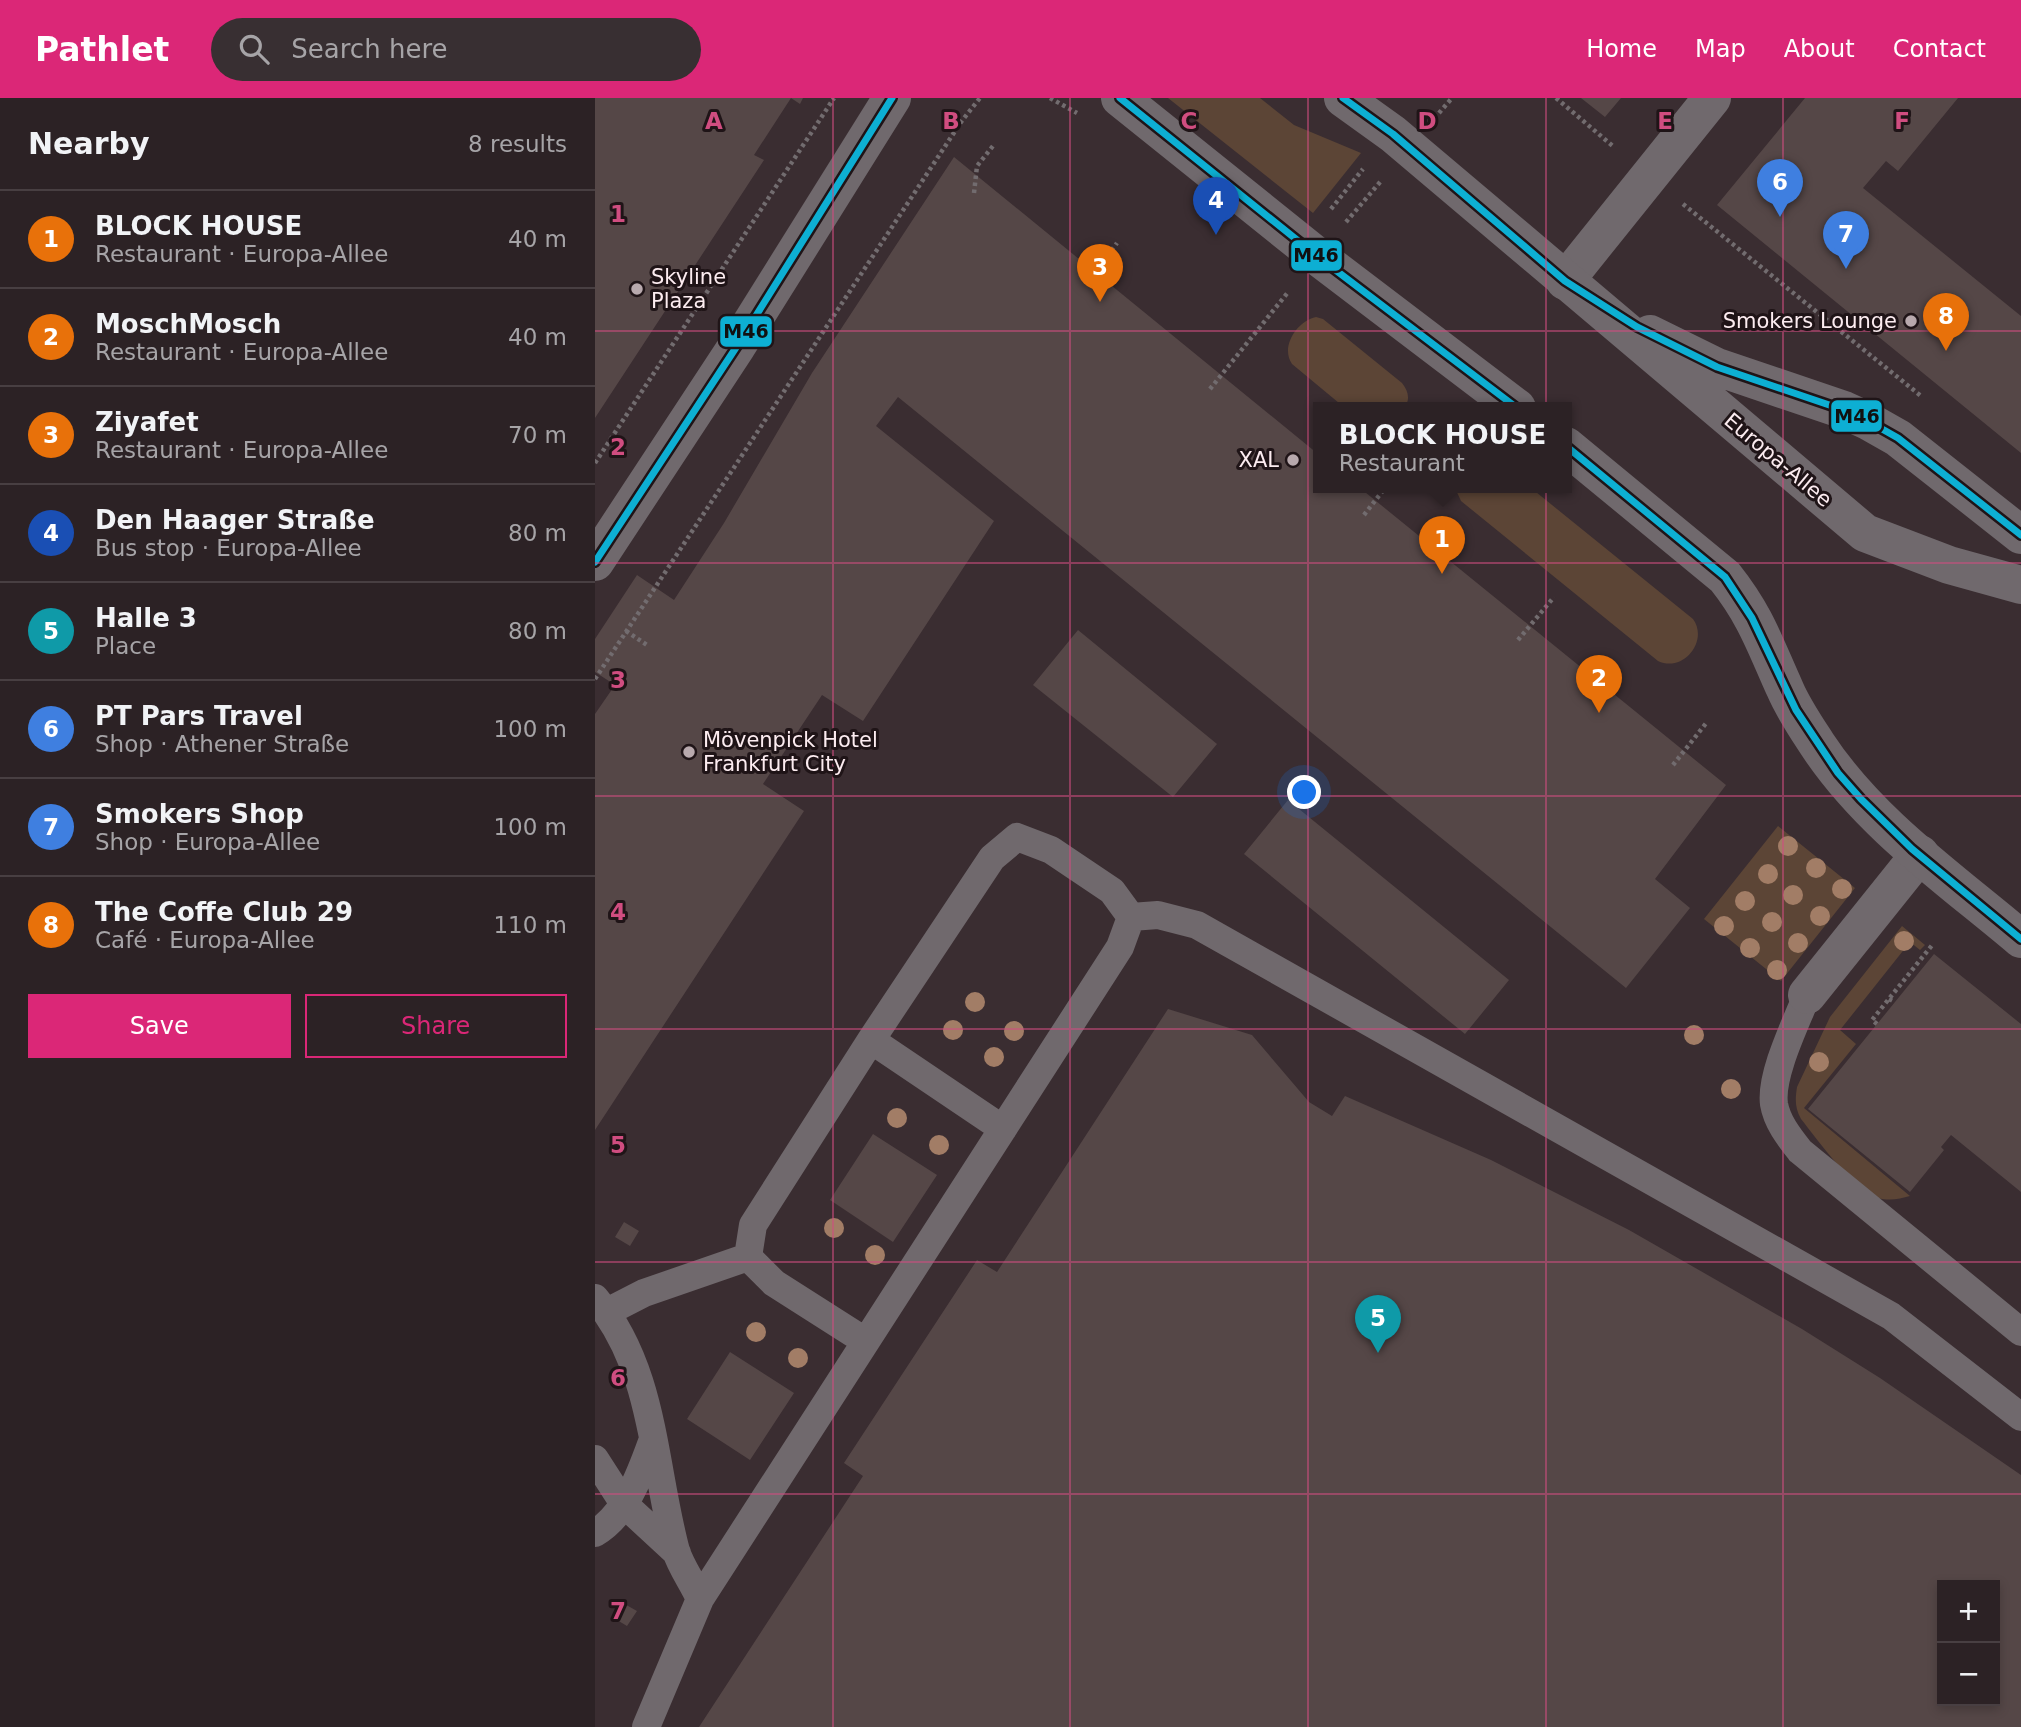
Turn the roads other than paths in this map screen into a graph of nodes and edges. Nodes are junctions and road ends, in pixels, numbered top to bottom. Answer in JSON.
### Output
{"nodes":[{"id":1,"x":892,"y":98,"type":"edge"},
{"id":2,"x":1120,"y":98,"type":"edge"},
{"id":3,"x":1343,"y":98,"type":"edge"},
{"id":4,"x":1712,"y":98,"type":"edge"},
{"id":5,"x":1565,"y":281,"type":"junction"},
{"id":6,"x":1509,"y":402,"type":"edge"},
{"id":7,"x":1572,"y":451,"type":"edge"},
{"id":8,"x":2021,"y":535,"type":"edge"},
{"id":9,"x":595,"y":562,"type":"edge"},
{"id":10,"x":2021,"y":585,"type":"edge"},
{"id":11,"x":1920,"y":854,"type":"junction"},
{"id":12,"x":1131,"y":917,"type":"junction"},
{"id":13,"x":2021,"y":939,"type":"edge"},
{"id":14,"x":1807,"y":995,"type":"joint"},
{"id":15,"x":871,"y":1040,"type":"junction"},
{"id":16,"x":1003,"y":1129,"type":"junction"},
{"id":17,"x":748,"y":1257,"type":"junction"},
{"id":18,"x":601,"y":1305,"type":"edge"},
{"id":19,"x":2021,"y":1332,"type":"edge"},
{"id":20,"x":865,"y":1341,"type":"junction"},
{"id":21,"x":2021,"y":1417,"type":"edge"},
{"id":22,"x":653,"y":1439,"type":"junction"},
{"id":23,"x":595,"y":1459,"type":"edge"},
{"id":24,"x":624,"y":1504,"type":"junction"},
{"id":25,"x":595,"y":1532,"type":"edge"},
{"id":26,"x":677,"y":1553,"type":"junction"},
{"id":27,"x":701,"y":1599,"type":"junction"},
{"id":28,"x":646,"y":1727,"type":"edge"}],
"edges":[{"from":1,"to":9,"type":"street"},
{"from":2,"to":6,"type":"street"},
{"from":3,"to":5,"type":"street","name":"Europa-Allee"},
{"from":4,"to":5,"type":"street"},
{"from":5,"to":8,"type":"street","name":"Europa-Allee"},
{"from":5,"to":10,"type":"street","name":"Europa-Allee"},
{"from":7,"to":11,"type":"street"},
{"from":11,"to":13,"type":"street"},
{"from":11,"to":14,"type":"street"},
{"from":12,"to":15,"type":"lane"},
{"from":12,"to":16,"type":"lane"},
{"from":12,"to":21,"type":"lane"},
{"from":14,"to":19,"type":"lane"},
{"from":15,"to":16,"type":"lane"},
{"from":15,"to":17,"type":"lane"},
{"from":16,"to":20,"type":"lane"},
{"from":17,"to":18,"type":"lane"},
{"from":17,"to":20,"type":"lane"},
{"from":18,"to":22,"type":"lane"},
{"from":20,"to":27,"type":"lane"},
{"from":22,"to":24,"type":"lane"},
{"from":22,"to":26,"type":"lane"},
{"from":23,"to":24,"type":"lane"},
{"from":24,"to":25,"type":"lane"},
{"from":24,"to":26,"type":"lane"},
{"from":26,"to":27,"type":"lane"},
{"from":27,"to":28,"type":"lane"}]}
